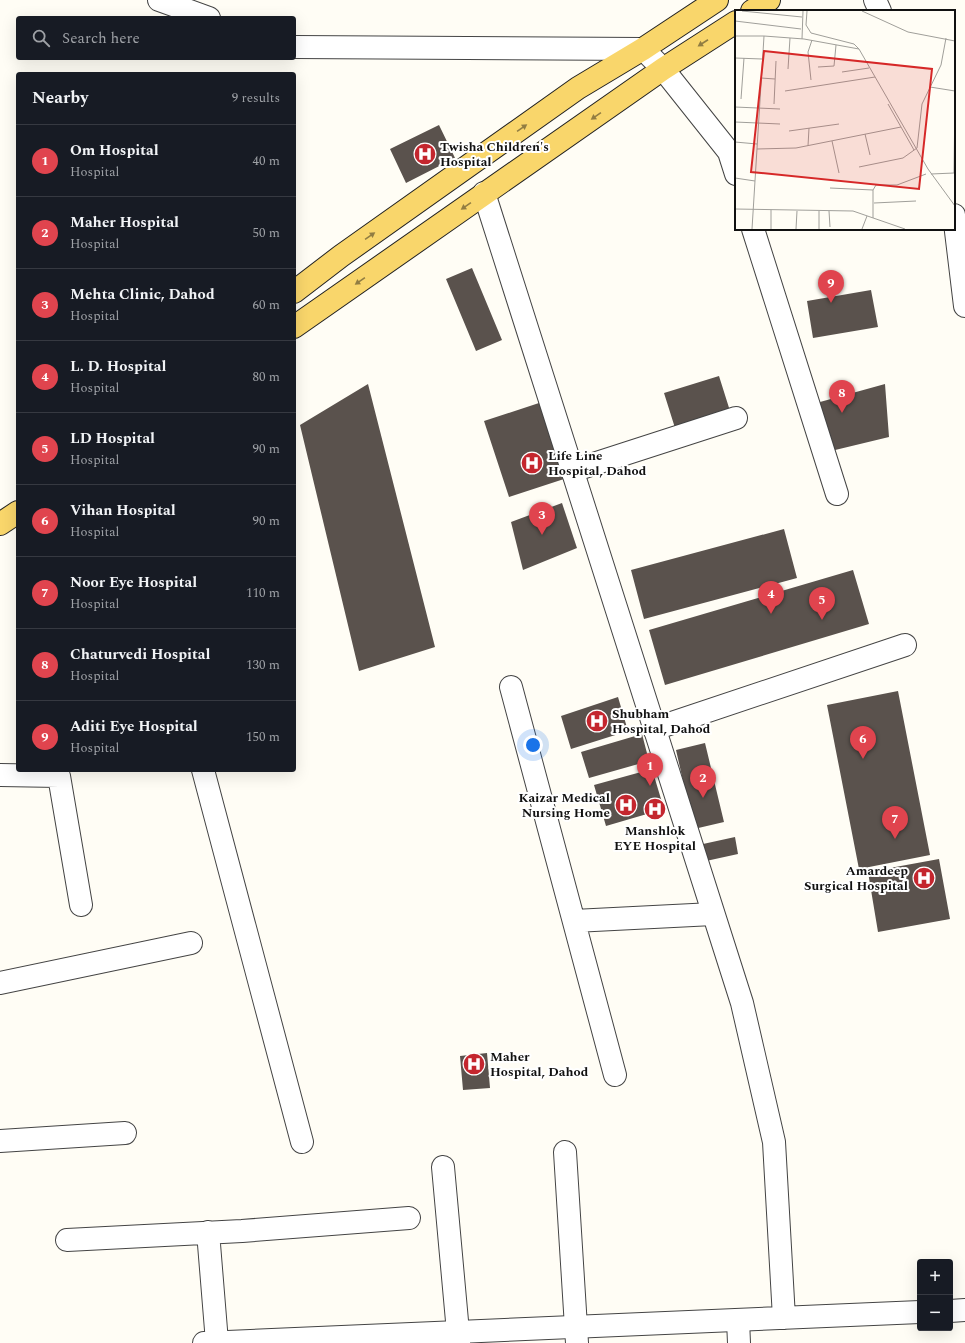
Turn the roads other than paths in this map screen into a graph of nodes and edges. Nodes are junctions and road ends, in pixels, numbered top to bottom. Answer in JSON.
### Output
{"nodes":[{"id":1,"x":159,"y":0,"type":"edge"},
{"id":2,"x":717,"y":0,"type":"edge"},
{"id":3,"x":769,"y":0,"type":"edge"},
{"id":4,"x":875,"y":0,"type":"edge"},
{"id":5,"x":754,"y":10,"type":"edge"},
{"id":6,"x":880,"y":10,"type":"edge"},
{"id":7,"x":203,"y":16,"type":"edge"},
{"id":8,"x":735,"y":23,"type":"edge"},
{"id":9,"x":296,"y":47,"type":"edge"},
{"id":10,"x":643,"y":49,"type":"junction"},
{"id":11,"x":663,"y":68,"type":"junction"},
{"id":12,"x":735,"y":171,"type":"edge"},
{"id":13,"x":484,"y":193,"type":"junction"},
{"id":14,"x":955,"y":223,"type":"edge"},
{"id":15,"x":753,"y":230,"type":"edge"},
{"id":16,"x":296,"y":290,"type":"edge"},
{"id":17,"x":965,"y":306,"type":"edge"},
{"id":18,"x":296,"y":326,"type":"edge"},
{"id":19,"x":736,"y":418,"type":"dead end"},
{"id":20,"x":572,"y":471,"type":"junction"},
{"id":21,"x":837,"y":494,"type":"dead end"},
{"id":22,"x":16,"y":513,"type":"edge"},
{"id":23,"x":0,"y":524,"type":"edge"},
{"id":24,"x":905,"y":645,"type":"dead end"},
{"id":25,"x":512,"y":687,"type":"dead end"},
{"id":26,"x":654,"y":729,"type":"junction"},
{"id":27,"x":204,"y":772,"type":"edge"},
{"id":28,"x":0,"y":775,"type":"edge"},
{"id":29,"x":81,"y":904,"type":"dead end"},
{"id":30,"x":713,"y":914,"type":"junction"},
{"id":31,"x":574,"y":921,"type":"junction"},
{"id":32,"x":191,"y":943,"type":"dead end"},
{"id":33,"x":0,"y":983,"type":"edge"},
{"id":34,"x":616,"y":1075,"type":"dead end"},
{"id":35,"x":125,"y":1133,"type":"dead end"},
{"id":36,"x":0,"y":1141,"type":"edge"},
{"id":37,"x":302,"y":1142,"type":"dead end"},
{"id":38,"x":565,"y":1152,"type":"dead end"},
{"id":39,"x":443,"y":1167,"type":"dead end"},
{"id":40,"x":409,"y":1218,"type":"dead end"},
{"id":41,"x":208,"y":1232,"type":"junction"},
{"id":42,"x":67,"y":1240,"type":"dead end"},
{"id":43,"x":965,"y":1310,"type":"edge"},
{"id":44,"x":953,"y":1311,"type":"edge"},
{"id":45,"x":917,"y":1312,"type":"edge"},
{"id":46,"x":784,"y":1318,"type":"junction"},
{"id":47,"x":738,"y":1320,"type":"junction"},
{"id":48,"x":576,"y":1335,"type":"edge"},
{"id":49,"x":459,"y":1338,"type":"edge"},
{"id":50,"x":210,"y":1343,"type":"edge"},
{"id":51,"x":739,"y":1343,"type":"edge"}],
"edges":[{"from":1,"to":7,"type":"street"},
{"from":2,"to":10,"type":"main road"},
{"from":3,"to":5,"type":"main road"},
{"from":4,"to":6,"type":"street"},
{"from":8,"to":11,"type":"main road","one_way":true},
{"from":9,"to":10,"type":"street"},
{"from":10,"to":11,"type":"street"},
{"from":16,"to":10,"type":"main road","one_way":true},
{"from":11,"to":12,"type":"street"},
{"from":11,"to":13,"type":"main road","one_way":true},
{"from":13,"to":18,"type":"main road","one_way":true},
{"from":13,"to":20,"type":"street"},
{"from":14,"to":17,"type":"street"},
{"from":15,"to":21,"type":"street"},
{"from":19,"to":20,"type":"street"},
{"from":20,"to":26,"type":"street"},
{"from":22,"to":23,"type":"main road"},
{"from":24,"to":26,"type":"street"},
{"from":25,"to":31,"type":"street"},
{"from":26,"to":30,"type":"street"},
{"from":27,"to":37,"type":"street"},
{"from":28,"to":29,"type":"street"},
{"from":30,"to":31,"type":"street"},
{"from":30,"to":46,"type":"street"},
{"from":31,"to":34,"type":"street"},
{"from":32,"to":33,"type":"street"},
{"from":35,"to":36,"type":"street"},
{"from":38,"to":48,"type":"street"},
{"from":39,"to":49,"type":"street"},
{"from":40,"to":41,"type":"street"},
{"from":41,"to":42,"type":"street"},
{"from":41,"to":50,"type":"street"},
{"from":43,"to":44,"type":"street"},
{"from":45,"to":46,"type":"street"},
{"from":46,"to":47,"type":"street"},
{"from":47,"to":48,"type":"street"},
{"from":47,"to":51,"type":"street"},
{"from":48,"to":49,"type":"street"},
{"from":49,"to":50,"type":"street"}]}
